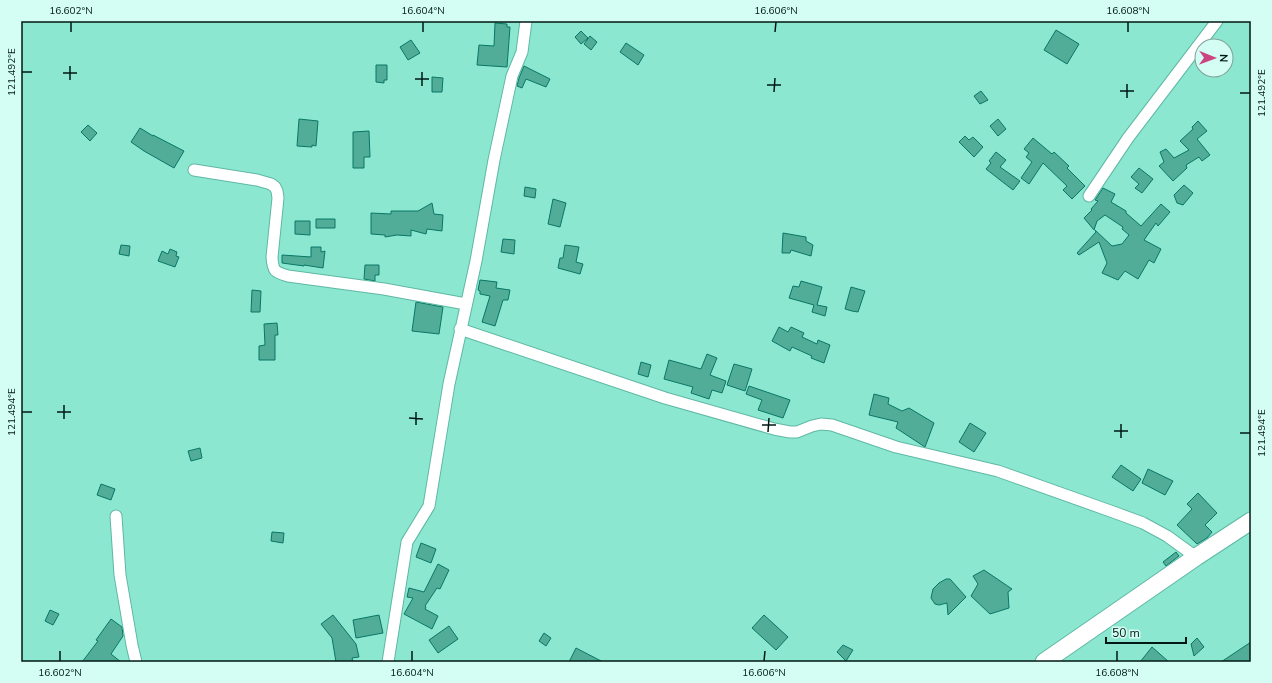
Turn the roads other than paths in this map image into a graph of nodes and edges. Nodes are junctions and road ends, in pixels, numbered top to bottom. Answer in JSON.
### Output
{"nodes":[{"id":1,"x":526,"y":21,"type":"edge"},
{"id":2,"x":1217,"y":21,"type":"edge"},
{"id":3,"x":194,"y":170,"type":"dead end"},
{"id":4,"x":1089,"y":196,"type":"dead end"},
{"id":5,"x":466,"y":304,"type":"junction"},
{"id":6,"x":460,"y":329,"type":"junction"},
{"id":7,"x":116,"y":516,"type":"dead end"},
{"id":8,"x":1251,"y":521,"type":"edge"},
{"id":9,"x":1196,"y":557,"type":"junction"},
{"id":10,"x":136,"y":662,"type":"edge"},
{"id":11,"x":388,"y":662,"type":"edge"},
{"id":12,"x":1044,"y":662,"type":"edge"}],
"edges":[{"from":1,"to":5,"type":"street"},
{"from":2,"to":4,"type":"street"},
{"from":3,"to":5,"type":"street"},
{"from":5,"to":6,"type":"street"},
{"from":6,"to":9,"type":"street"},
{"from":6,"to":11,"type":"street"},
{"from":7,"to":10,"type":"street"},
{"from":8,"to":9,"type":"main road"},
{"from":9,"to":12,"type":"main road"}]}
